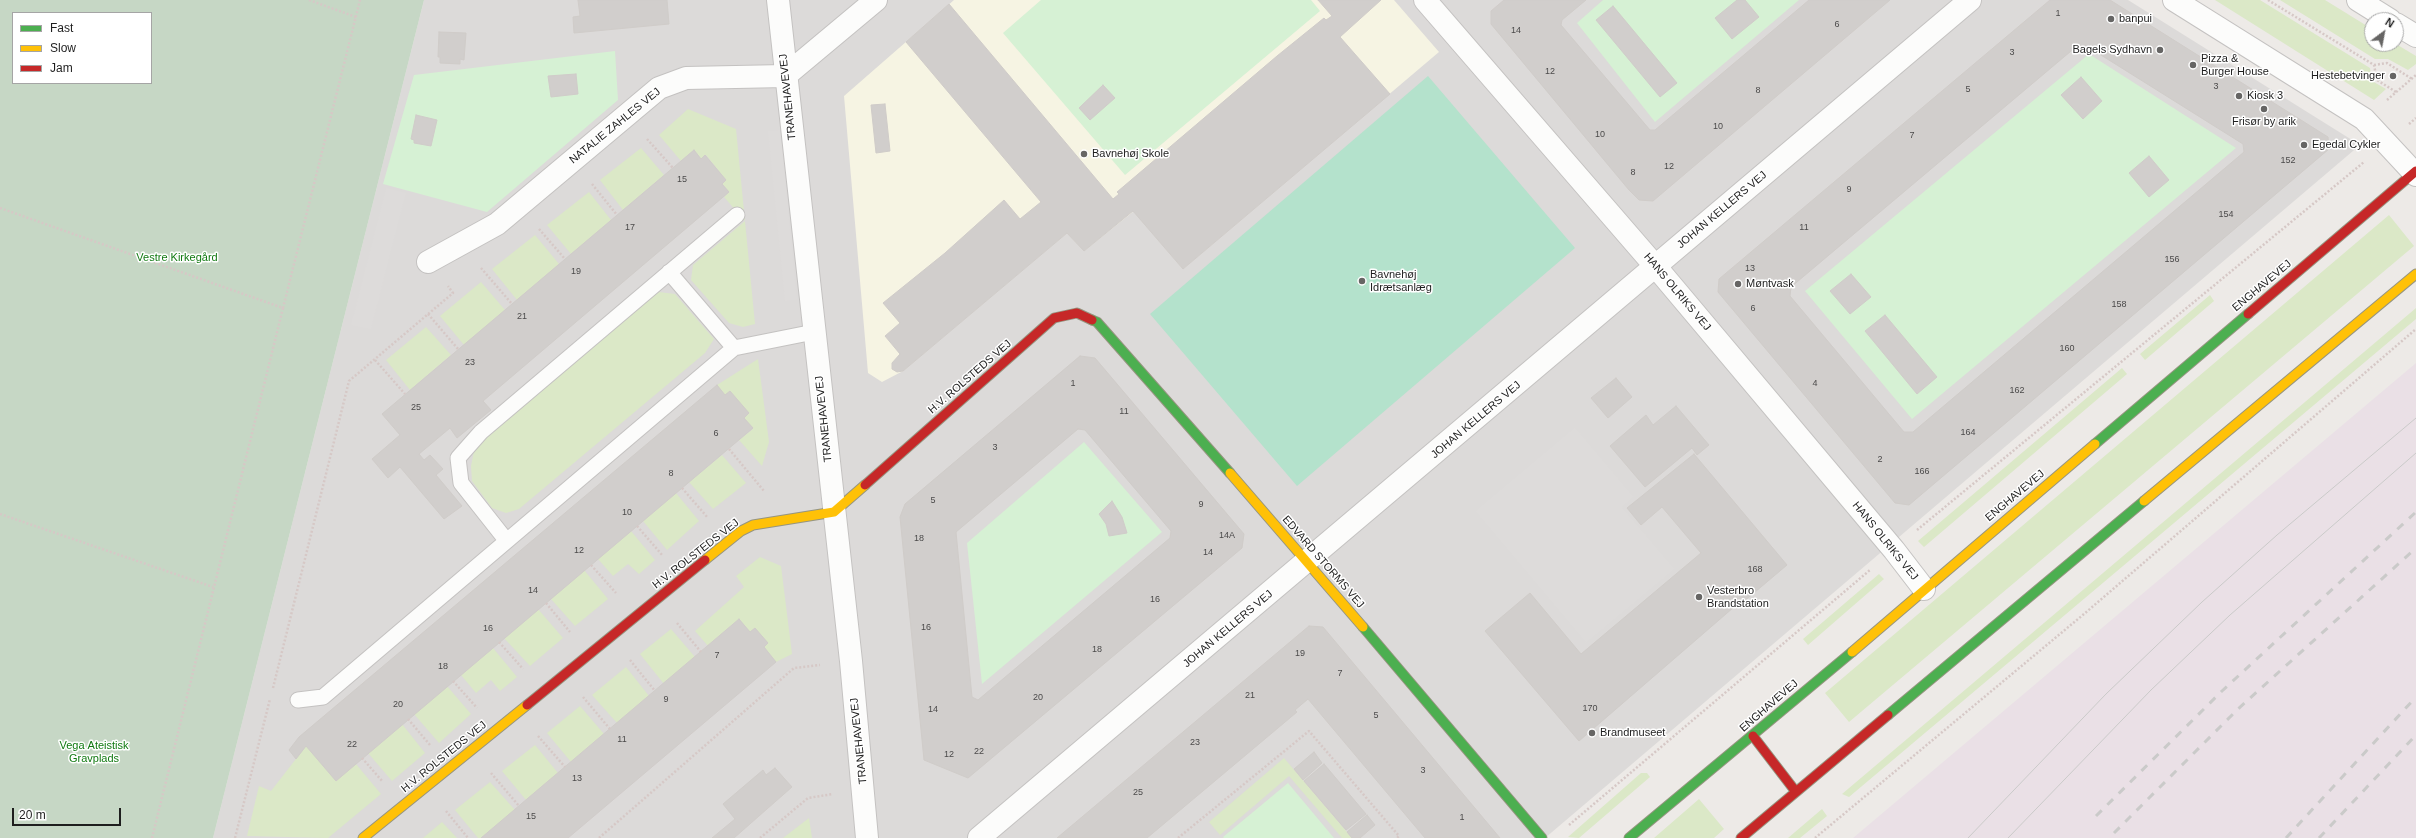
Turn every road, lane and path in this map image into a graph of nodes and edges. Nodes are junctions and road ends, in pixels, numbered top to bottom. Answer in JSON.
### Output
{"nodes":[{"id":1,"x":309,"y":0,"type":"edge"},
{"id":2,"x":360,"y":0,"type":"edge"},
{"id":3,"x":778,"y":0,"type":"edge"},
{"id":4,"x":876,"y":0,"type":"edge"},
{"id":5,"x":1426,"y":0,"type":"edge"},
{"id":6,"x":1970,"y":0,"type":"edge"},
{"id":7,"x":2174,"y":0,"type":"edge"},
{"id":8,"x":2268,"y":0,"type":"edge"},
{"id":9,"x":2358,"y":0,"type":"edge"},
{"id":10,"x":2377,"y":12,"type":"edge"},
{"id":11,"x":356,"y":17,"type":"junction"},
{"id":12,"x":2404,"y":29,"type":"edge"},
{"id":13,"x":2416,"y":36,"type":"edge"},
{"id":14,"x":2374,"y":65,"type":"junction"},
{"id":15,"x":785,"y":76,"type":"junction"},
{"id":16,"x":2416,"y":76,"type":"edge"},
{"id":17,"x":2412,"y":79,"type":"junction"},
{"id":18,"x":626,"y":116,"type":"junction"},
{"id":19,"x":2416,"y":118,"type":"edge"},
{"id":20,"x":2387,"y":143,"type":"junction"},
{"id":21,"x":572,"y":161,"type":"junction"},
{"id":22,"x":673,"y":168,"type":"dead end"},
{"id":23,"x":2415,"y":173,"type":"edge"},
{"id":24,"x":519,"y":206,"type":"junction"},
{"id":25,"x":0,"y":208,"type":"edge"},
{"id":26,"x":617,"y":215,"type":"dead end"},
{"id":27,"x":737,"y":215,"type":"dead end"},
{"id":28,"x":462,"y":243,"type":"junction"},
{"id":29,"x":565,"y":259,"type":"dead end"},
{"id":30,"x":428,"y":262,"type":"joint"},
{"id":31,"x":1656,"y":266,"type":"junction"},
{"id":32,"x":669,"y":272,"type":"junction"},
{"id":33,"x":2416,"y":274,"type":"edge"},
{"id":34,"x":512,"y":304,"type":"dead end"},
{"id":35,"x":283,"y":308,"type":"junction"},
{"id":36,"x":1077,"y":313,"type":"joint"},
{"id":37,"x":428,"y":314,"type":"junction"},
{"id":38,"x":2416,"y":329,"type":"edge"},
{"id":39,"x":814,"y":332,"type":"junction"},
{"id":40,"x":734,"y":348,"type":"junction"},
{"id":41,"x":458,"y":350,"type":"dead end"},
{"id":42,"x":375,"y":360,"type":"junction"},
{"id":43,"x":405,"y":394,"type":"dead end"},
{"id":44,"x":729,"y":449,"type":"dead end"},
{"id":45,"x":682,"y":488,"type":"dead end"},
{"id":46,"x":834,"y":512,"type":"junction"},
{"id":47,"x":0,"y":514,"type":"edge"},
{"id":48,"x":770,"y":522,"type":"junction"},
{"id":49,"x":637,"y":526,"type":"dead end"},
{"id":50,"x":506,"y":540,"type":"junction"},
{"id":51,"x":728,"y":542,"type":"junction"},
{"id":52,"x":1894,"y":550,"type":"junction"},
{"id":53,"x":1308,"y":562,"type":"junction"},
{"id":54,"x":591,"y":565,"type":"dead end"},
{"id":55,"x":682,"y":579,"type":"junction"},
{"id":56,"x":213,"y":587,"type":"junction"},
{"id":57,"x":1924,"y":589,"type":"junction"},
{"id":58,"x":657,"y":600,"type":"junction"},
{"id":59,"x":546,"y":604,"type":"dead end"},
{"id":60,"x":636,"y":617,"type":"junction"},
{"id":61,"x":611,"y":637,"type":"junction"},
{"id":62,"x":500,"y":642,"type":"dead end"},
{"id":63,"x":701,"y":652,"type":"dead end"},
{"id":64,"x":590,"y":654,"type":"junction"},
{"id":65,"x":851,"y":661,"type":"junction"},
{"id":66,"x":564,"y":675,"type":"junction"},
{"id":67,"x":655,"y":691,"type":"dead end"},
{"id":68,"x":543,"y":692,"type":"junction"},
{"id":69,"x":298,"y":700,"type":"dead end"},
{"id":70,"x":518,"y":712,"type":"junction"},
{"id":71,"x":610,"y":729,"type":"dead end"},
{"id":72,"x":1753,"y":736,"type":"junction"},
{"id":73,"x":471,"y":750,"type":"junction"},
{"id":74,"x":565,"y":767,"type":"dead end"},
{"id":75,"x":426,"y":787,"type":"junction"},
{"id":76,"x":864,"y":790,"type":"junction"},
{"id":77,"x":1796,"y":792,"type":"junction"},
{"id":78,"x":519,"y":806,"type":"dead end"},
{"id":79,"x":1566,"y":828,"type":"dead end"},
{"id":80,"x":152,"y":838,"type":"edge"},
{"id":81,"x":235,"y":838,"type":"edge"},
{"id":82,"x":363,"y":838,"type":"edge"},
{"id":83,"x":468,"y":838,"type":"edge"},
{"id":84,"x":598,"y":838,"type":"edge"},
{"id":85,"x":760,"y":838,"type":"edge"},
{"id":86,"x":867,"y":838,"type":"edge"},
{"id":87,"x":979,"y":838,"type":"edge"},
{"id":88,"x":1178,"y":838,"type":"edge"},
{"id":89,"x":1397,"y":838,"type":"edge"},
{"id":90,"x":1542,"y":838,"type":"edge"},
{"id":91,"x":1629,"y":838,"type":"edge"},
{"id":92,"x":1741,"y":838,"type":"edge"},
{"id":93,"x":1815,"y":838,"type":"edge"}],
"edges":[{"from":1,"to":11,"type":"path"},
{"from":2,"to":11,"type":"path"},
{"from":3,"to":15,"type":"street","name":"TRANEHAVEVEJ"},
{"from":4,"to":15,"type":"street"},
{"from":5,"to":31,"type":"street","name":"HANS OLRIKS VEJ"},
{"from":6,"to":31,"type":"street","name":"JOHAN KELLERS VEJ"},
{"from":7,"to":20,"type":"street"},
{"from":8,"to":14,"type":"path"},
{"from":9,"to":10,"type":"street"},
{"from":11,"to":35,"type":"path"},
{"from":12,"to":13,"type":"street"},
{"from":14,"to":17,"type":"path"},
{"from":14,"to":17,"type":"path"},
{"from":15,"to":18,"type":"street","name":"NATALIE ZAHLES VEJ"},
{"from":15,"to":39,"type":"street","name":"TRANEHAVEVEJ"},
{"from":16,"to":17,"type":"path"},
{"from":18,"to":21,"type":"street","name":"NATALIE ZAHLES VEJ"},
{"from":18,"to":22,"type":"path"},
{"from":19,"to":20,"type":"path"},
{"from":20,"to":23,"type":"street"},
{"from":20,"to":52,"type":"path"},
{"from":21,"to":24,"type":"street","name":"NATALIE ZAHLES VEJ"},
{"from":21,"to":26,"type":"path"},
{"from":23,"to":57,"type":"street","name":"ENGHAVEVEJ"},
{"from":24,"to":28,"type":"street","name":"NATALIE ZAHLES VEJ"},
{"from":24,"to":29,"type":"path"},
{"from":25,"to":35,"type":"path"},
{"from":27,"to":32,"type":"lane"},
{"from":28,"to":30,"type":"street","name":"NATALIE ZAHLES VEJ"},
{"from":28,"to":34,"type":"path"},
{"from":30,"to":37,"type":"path"},
{"from":31,"to":52,"type":"street","name":"HANS OLRIKS VEJ"},
{"from":31,"to":53,"type":"street","name":"JOHAN KELLERS VEJ"},
{"from":32,"to":40,"type":"lane"},
{"from":32,"to":50,"type":"lane"},
{"from":33,"to":77,"type":"street"},
{"from":35,"to":56,"type":"path"},
{"from":36,"to":46,"type":"street","name":"H.V. ROLSTEDS VEJ"},
{"from":36,"to":53,"type":"street","name":"EDVARD STORMS VEJ"},
{"from":37,"to":41,"type":"path"},
{"from":37,"to":42,"type":"path"},
{"from":38,"to":93,"type":"path"},
{"from":39,"to":40,"type":"lane"},
{"from":39,"to":46,"type":"street","name":"TRANEHAVEVEJ"},
{"from":40,"to":50,"type":"lane"},
{"from":42,"to":43,"type":"path"},
{"from":42,"to":81,"type":"path"},
{"from":44,"to":48,"type":"path"},
{"from":45,"to":51,"type":"path"},
{"from":46,"to":48,"type":"street","name":"H.V. ROLSTEDS VEJ"},
{"from":46,"to":65,"type":"street","name":"TRANEHAVEVEJ"},
{"from":47,"to":56,"type":"path"},
{"from":48,"to":51,"type":"street","name":"H.V. ROLSTEDS VEJ"},
{"from":49,"to":55,"type":"path"},
{"from":50,"to":69,"type":"lane"},
{"from":51,"to":55,"type":"street","name":"H.V. ROLSTEDS VEJ"},
{"from":52,"to":57,"type":"street","name":"HANS OLRIKS VEJ"},
{"from":52,"to":79,"type":"path"},
{"from":53,"to":87,"type":"street","name":"JOHAN KELLERS VEJ"},
{"from":53,"to":90,"type":"street","name":"EDVARD STORMS VEJ"},
{"from":54,"to":60,"type":"path"},
{"from":55,"to":58,"type":"street","name":"H.V. ROLSTEDS VEJ"},
{"from":56,"to":80,"type":"path"},
{"from":57,"to":72,"type":"street","name":"ENGHAVEVEJ"},
{"from":58,"to":60,"type":"street","name":"H.V. ROLSTEDS VEJ"},
{"from":58,"to":63,"type":"path"},
{"from":59,"to":64,"type":"path"},
{"from":60,"to":61,"type":"street","name":"H.V. ROLSTEDS VEJ"},
{"from":61,"to":64,"type":"street","name":"H.V. ROLSTEDS VEJ"},
{"from":61,"to":67,"type":"path"},
{"from":62,"to":68,"type":"path"},
{"from":64,"to":66,"type":"street","name":"H.V. ROLSTEDS VEJ"},
{"from":65,"to":76,"type":"street","name":"TRANEHAVEVEJ"},
{"from":65,"to":84,"type":"path"},
{"from":66,"to":68,"type":"street","name":"H.V. ROLSTEDS VEJ"},
{"from":66,"to":71,"type":"path"},
{"from":68,"to":70,"type":"street","name":"H.V. ROLSTEDS VEJ"},
{"from":70,"to":73,"type":"street","name":"H.V. ROLSTEDS VEJ"},
{"from":70,"to":74,"type":"path"},
{"from":72,"to":77,"type":"street"},
{"from":72,"to":91,"type":"street","name":"ENGHAVEVEJ"},
{"from":73,"to":75,"type":"street","name":"H.V. ROLSTEDS VEJ"},
{"from":73,"to":78,"type":"path"},
{"from":75,"to":82,"type":"street","name":"H.V. ROLSTEDS VEJ"},
{"from":75,"to":83,"type":"path"},
{"from":76,"to":85,"type":"path"},
{"from":76,"to":86,"type":"street","name":"TRANEHAVEVEJ"},
{"from":77,"to":92,"type":"street"},
{"from":88,"to":89,"type":"path"}]}
